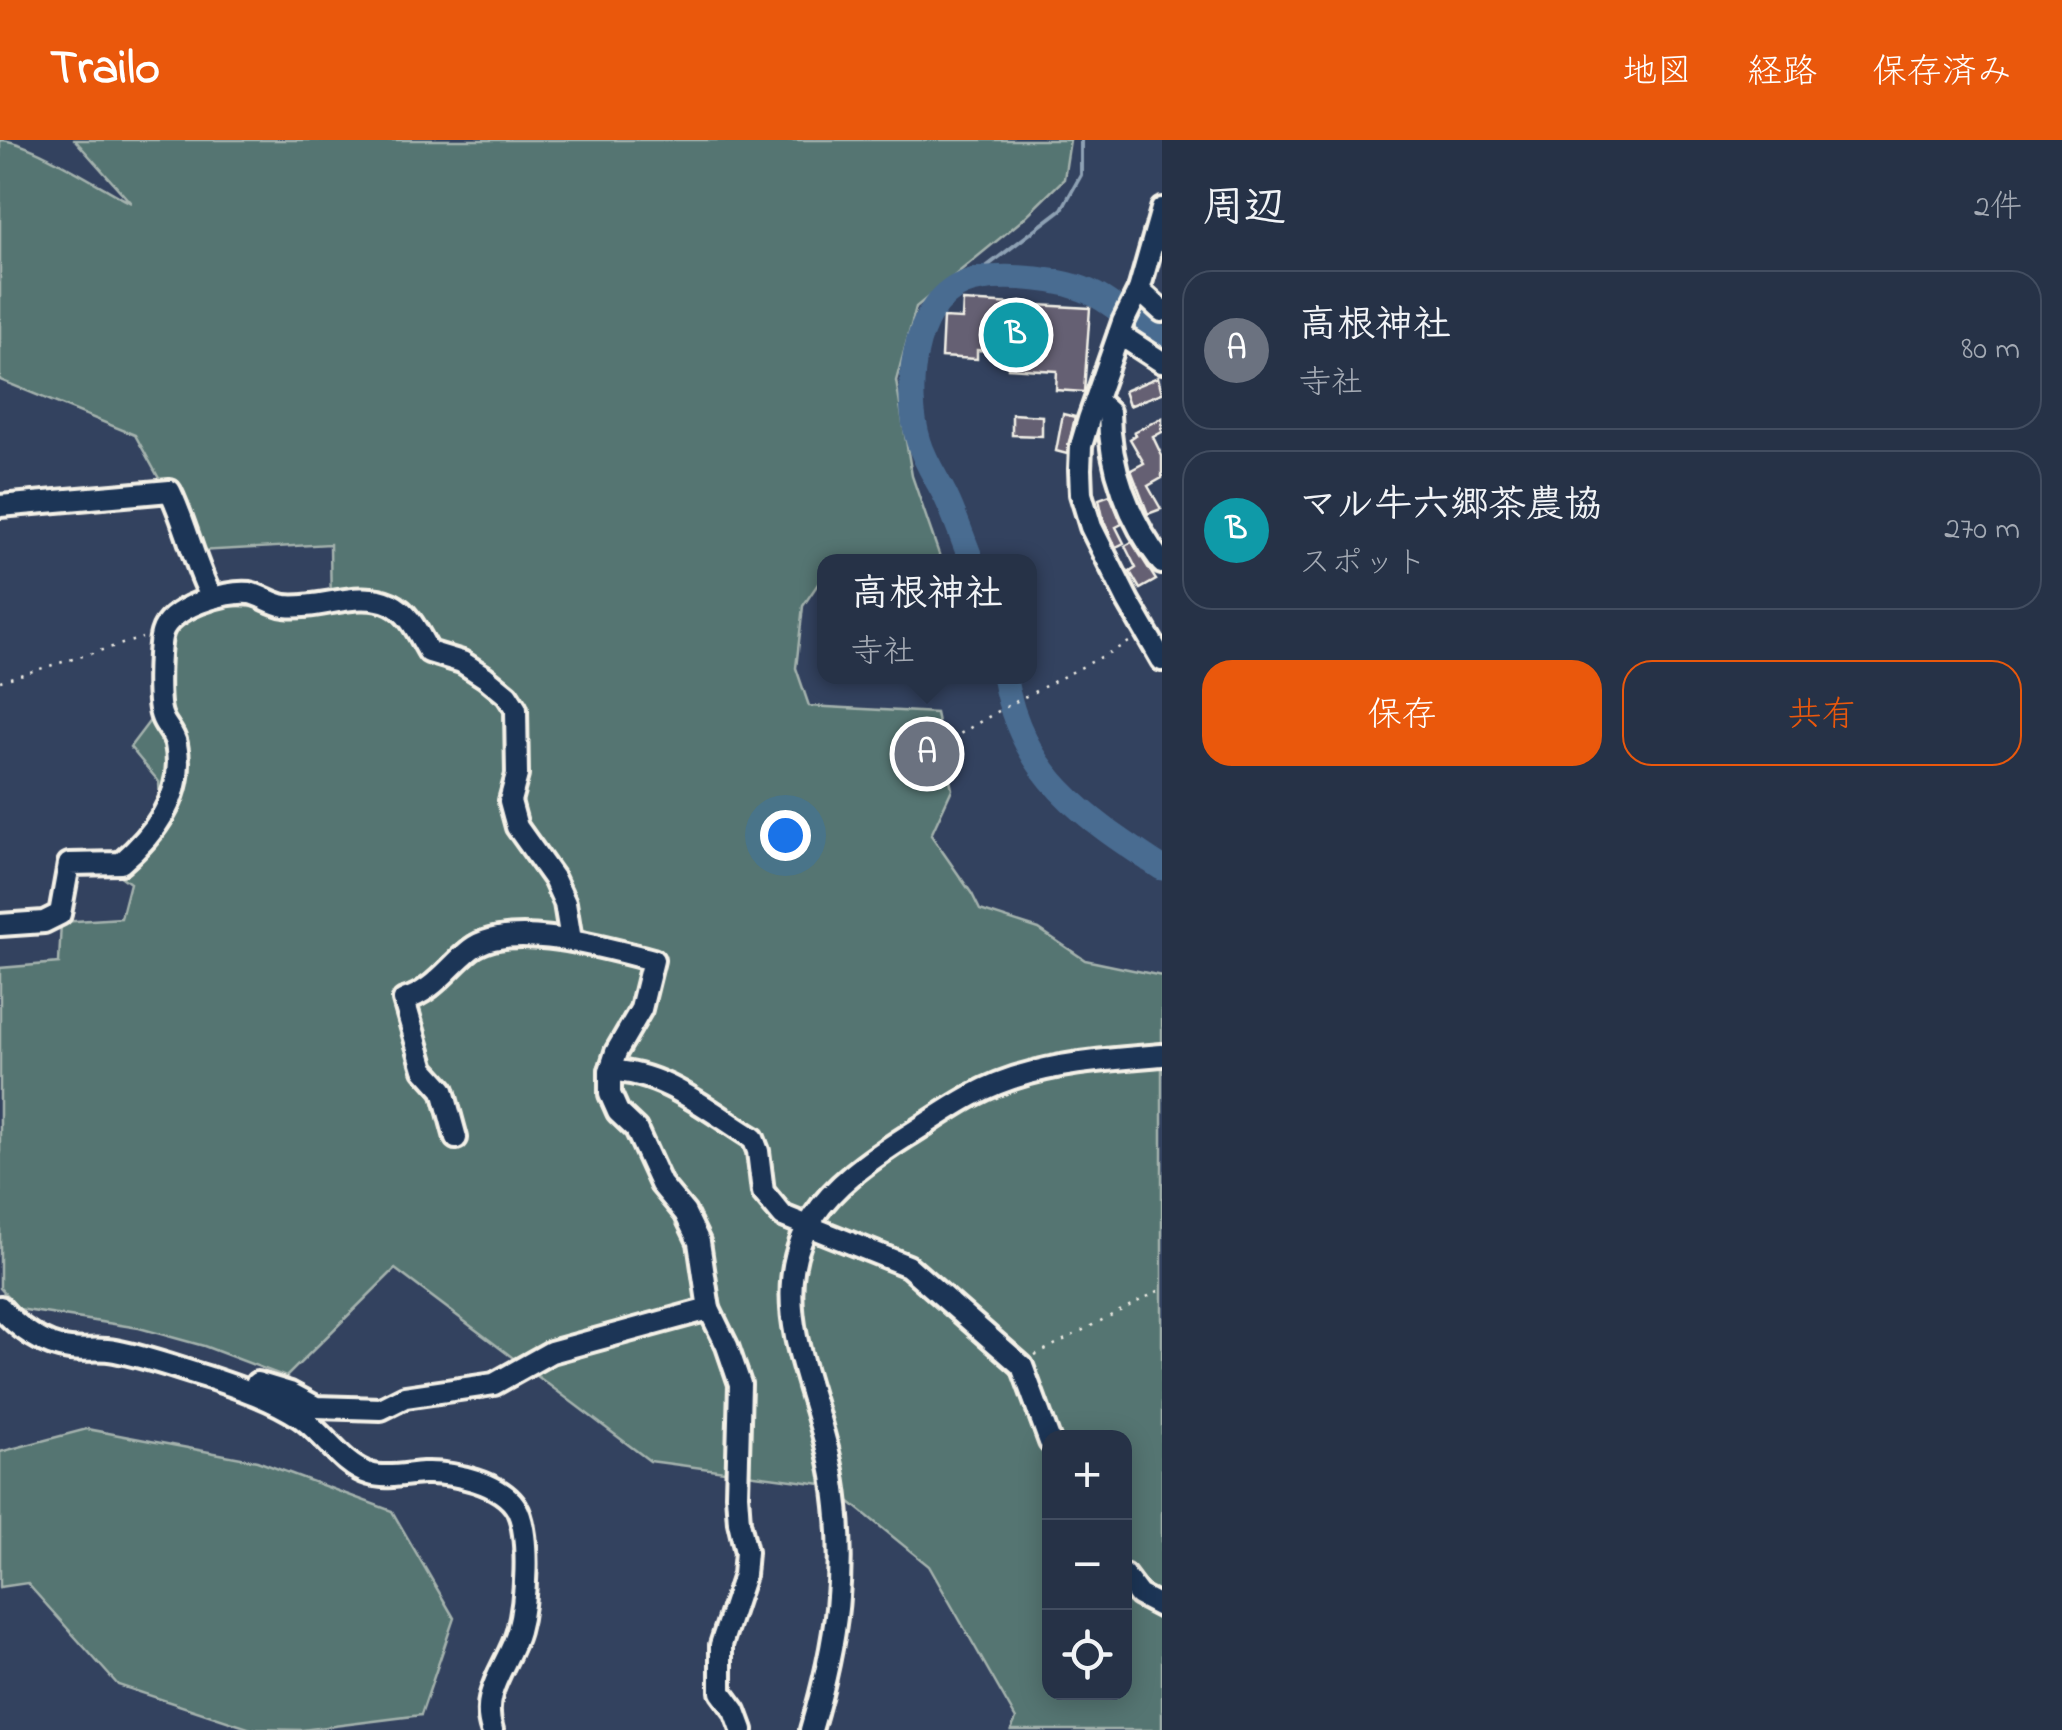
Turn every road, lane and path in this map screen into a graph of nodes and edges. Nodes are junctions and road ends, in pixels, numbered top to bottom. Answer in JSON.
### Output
{"nodes":[{"id":1,"x":1162,"y":208,"type":"edge"},
{"id":2,"x":1137,"y":294,"type":"junction"},
{"id":3,"x":1162,"y":311,"type":"edge"},
{"id":4,"x":1121,"y":328,"type":"junction"},
{"id":5,"x":1162,"y":362,"type":"edge"},
{"id":6,"x":1097,"y":401,"type":"junction"},
{"id":7,"x":0,"y":506,"type":"edge"},
{"id":8,"x":1162,"y":563,"type":"edge"},
{"id":9,"x":212,"y":598,"type":"junction"},
{"id":10,"x":162,"y":632,"type":"junction"},
{"id":11,"x":1147,"y":632,"type":"junction"},
{"id":12,"x":1162,"y":660,"type":"edge"},
{"id":13,"x":0,"y":680,"type":"edge"},
{"id":14,"x":943,"y":746,"type":"dead end"},
{"id":15,"x":0,"y":925,"type":"edge"},
{"id":16,"x":571,"y":940,"type":"junction"},
{"id":17,"x":1162,"y":1055,"type":"edge"},
{"id":18,"x":610,"y":1071,"type":"junction"},
{"id":19,"x":456,"y":1138,"type":"dead end"},
{"id":20,"x":806,"y":1226,"type":"junction"},
{"id":21,"x":1162,"y":1289,"type":"edge"},
{"id":22,"x":0,"y":1307,"type":"edge"},
{"id":23,"x":709,"y":1309,"type":"junction"},
{"id":24,"x":1022,"y":1366,"type":"junction"},
{"id":25,"x":211,"y":1379,"type":"junction"},
{"id":26,"x":1046,"y":1430,"type":"edge"},
{"id":27,"x":1132,"y":1586,"type":"edge"},
{"id":28,"x":1162,"y":1607,"type":"edge"},
{"id":29,"x":492,"y":1730,"type":"edge"},
{"id":30,"x":742,"y":1730,"type":"edge"},
{"id":31,"x":811,"y":1730,"type":"edge"}],
"edges":[{"from":1,"to":2,"type":"street"},
{"from":2,"to":3,"type":"street"},
{"from":2,"to":4,"type":"street"},
{"from":4,"to":5,"type":"street"},
{"from":4,"to":6,"type":"street"},
{"from":6,"to":8,"type":"street"},
{"from":6,"to":11,"type":"street"},
{"from":7,"to":9,"type":"street"},
{"from":9,"to":10,"type":"street"},
{"from":9,"to":16,"type":"street"},
{"from":10,"to":13,"type":"path"},
{"from":10,"to":15,"type":"street"},
{"from":11,"to":12,"type":"street"},
{"from":11,"to":14,"type":"path"},
{"from":16,"to":18,"type":"street"},
{"from":16,"to":19,"type":"street"},
{"from":17,"to":20,"type":"street"},
{"from":18,"to":20,"type":"street"},
{"from":18,"to":23,"type":"street"},
{"from":20,"to":24,"type":"street"},
{"from":20,"to":31,"type":"street"},
{"from":21,"to":24,"type":"path"},
{"from":22,"to":25,"type":"street"},
{"from":23,"to":25,"type":"street"},
{"from":23,"to":30,"type":"street"},
{"from":24,"to":26,"type":"street"},
{"from":25,"to":29,"type":"street"},
{"from":27,"to":28,"type":"street"}]}
